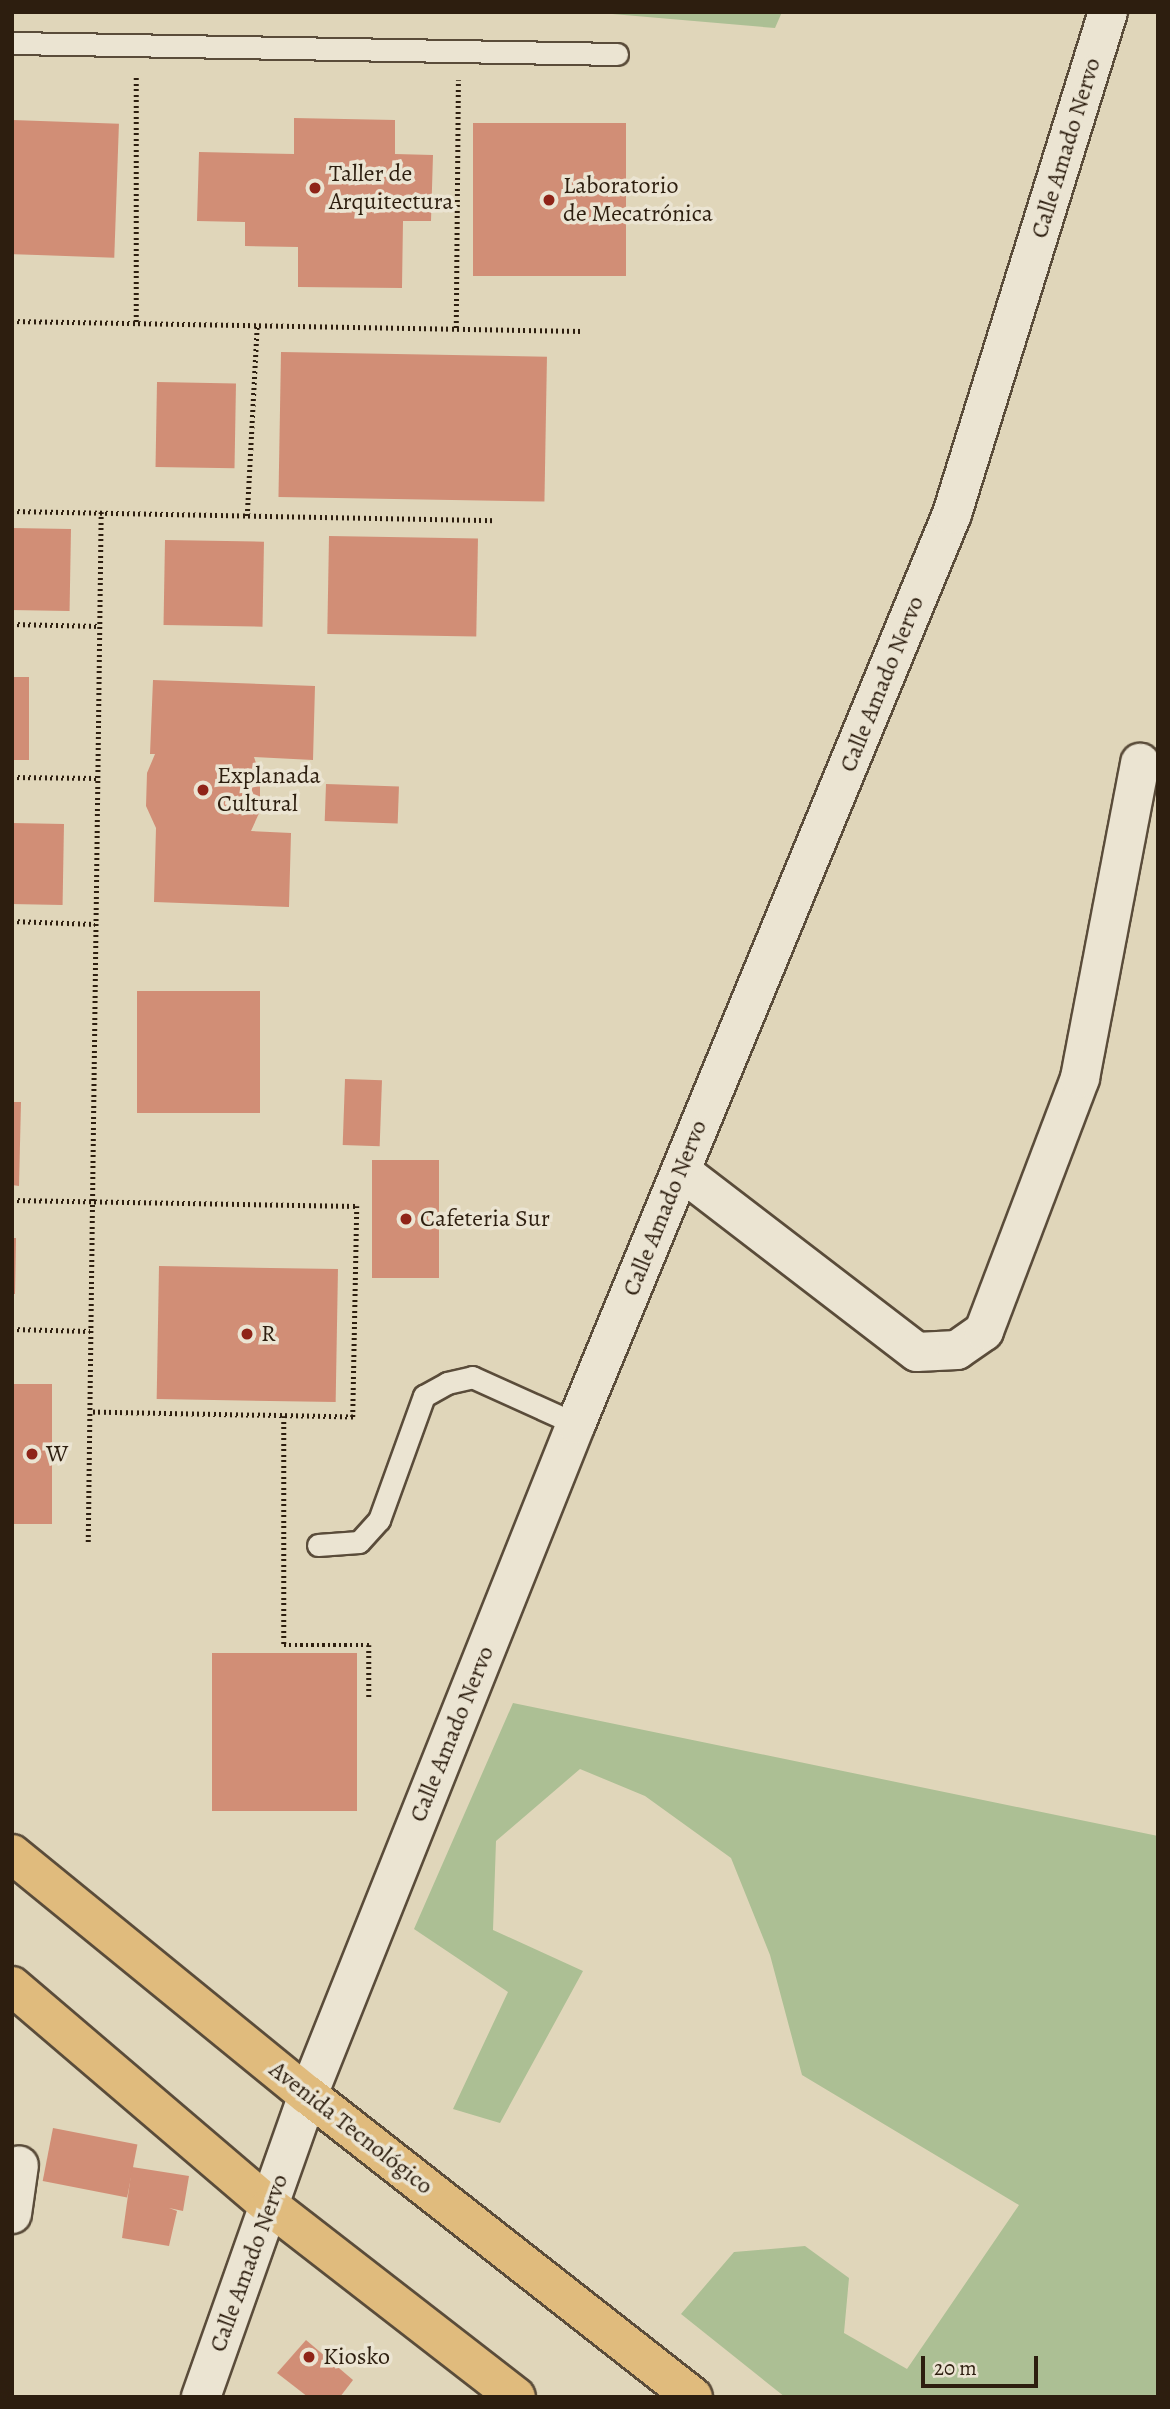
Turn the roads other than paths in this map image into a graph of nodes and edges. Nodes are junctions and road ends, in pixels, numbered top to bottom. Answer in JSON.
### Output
{"nodes":[{"id":1,"x":1108,"y":12,"type":"edge"},
{"id":2,"x":12,"y":43,"type":"edge"},
{"id":3,"x":617,"y":54,"type":"dead end"},
{"id":4,"x":1140,"y":763,"type":"dead end"},
{"id":5,"x":681,"y":1171,"type":"junction"},
{"id":6,"x":576,"y":1423,"type":"junction"},
{"id":7,"x":318,"y":1545,"type":"dead end"},
{"id":8,"x":12,"y":1854,"type":"edge"},
{"id":9,"x":12,"y":1986,"type":"edge"},
{"id":10,"x":308,"y":2095,"type":"junction"},
{"id":11,"x":19,"y":2165,"type":"dead end"},
{"id":12,"x":270,"y":2206,"type":"junction"},
{"id":13,"x":12,"y":2214,"type":"edge"},
{"id":14,"x":201,"y":2397,"type":"edge"},
{"id":15,"x":516,"y":2397,"type":"edge"},
{"id":16,"x":693,"y":2397,"type":"edge"}],
"edges":[{"from":1,"to":5,"type":"street","name":"Calle Amado Nervo"},
{"from":2,"to":3,"type":"lane"},
{"from":4,"to":5,"type":"street"},
{"from":5,"to":6,"type":"street","name":"Calle Amado Nervo"},
{"from":6,"to":7,"type":"lane"},
{"from":6,"to":10,"type":"street","name":"Calle Amado Nervo"},
{"from":8,"to":10,"type":"main road","name":"Avenida Tecnológico"},
{"from":9,"to":12,"type":"main road"},
{"from":10,"to":12,"type":"street","name":"Calle Amado Nervo"},
{"from":10,"to":16,"type":"main road","name":"Avenida Tecnológico"},
{"from":11,"to":13,"type":"street"},
{"from":12,"to":14,"type":"street","name":"Calle Amado Nervo"},
{"from":12,"to":15,"type":"main road"}]}
